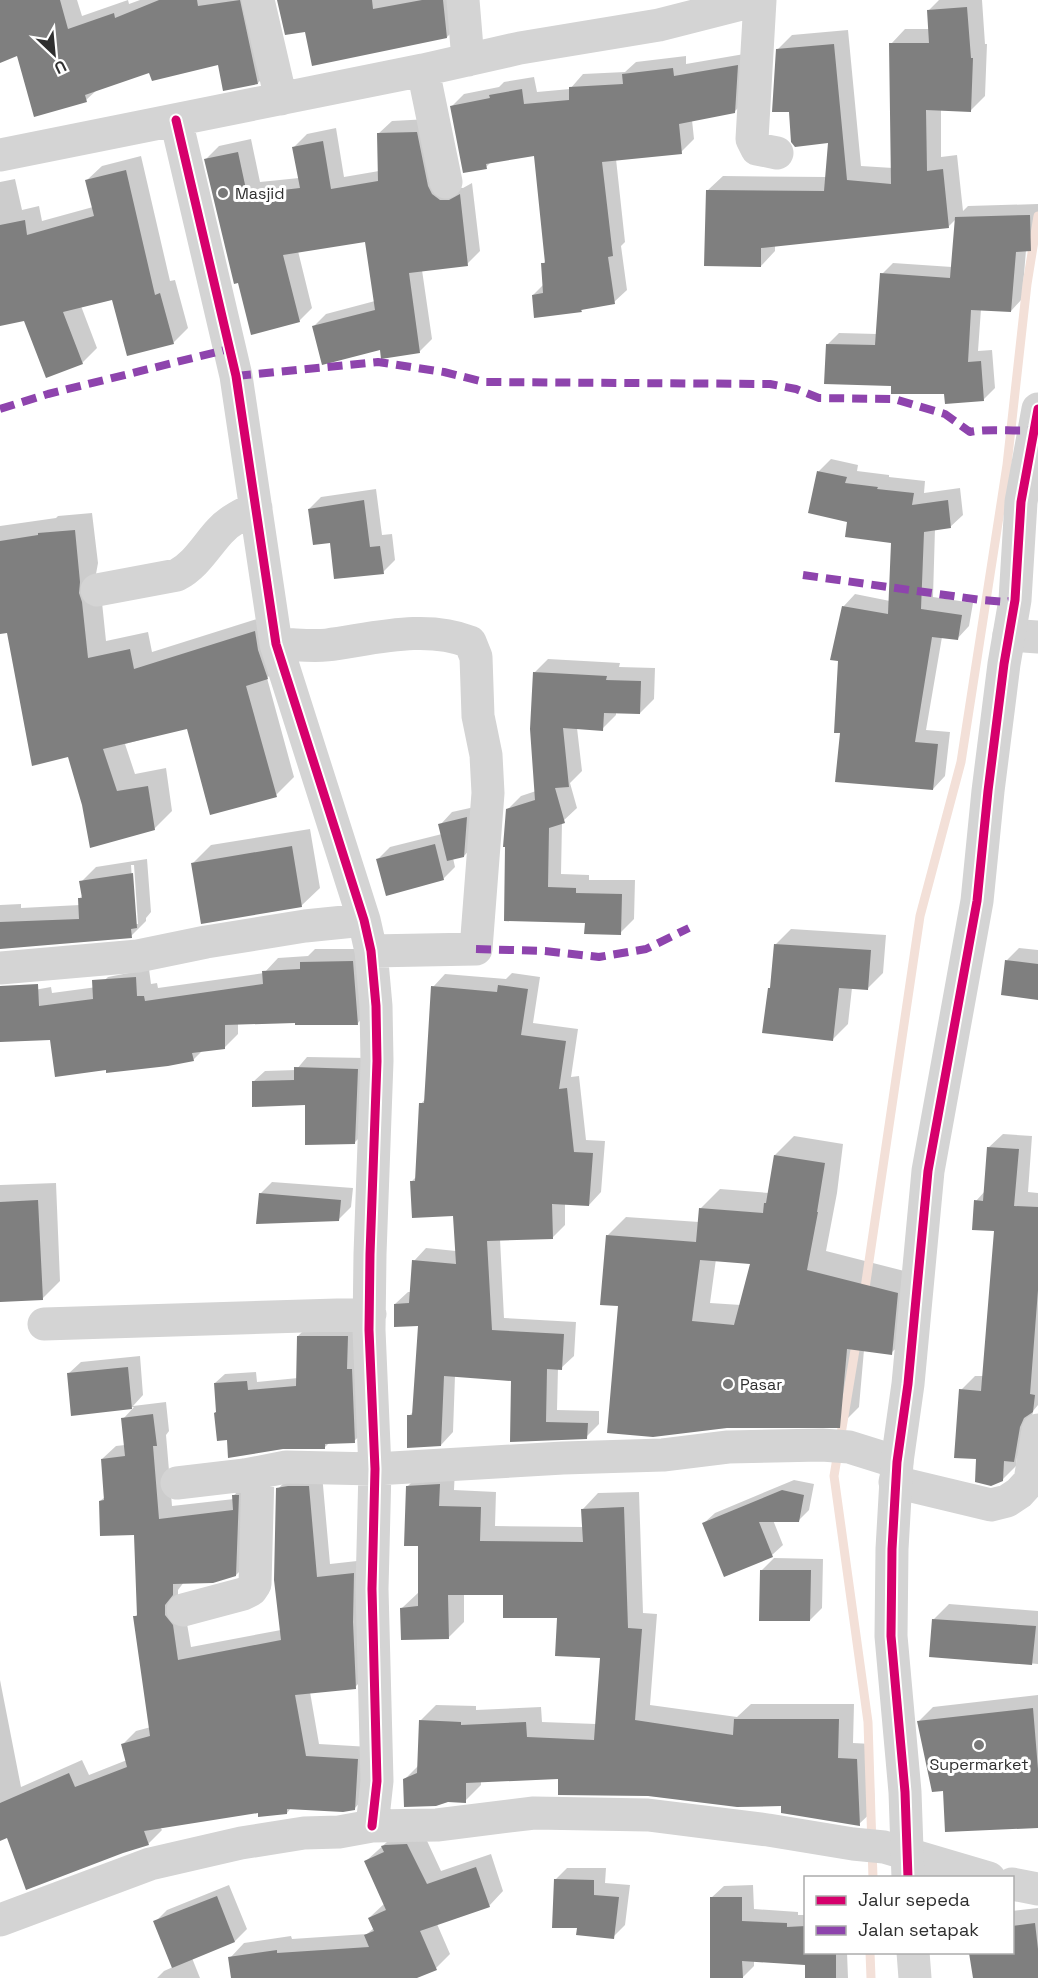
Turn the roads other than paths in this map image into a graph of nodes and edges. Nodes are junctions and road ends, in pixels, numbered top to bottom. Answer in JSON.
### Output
{"nodes":[{"id":1,"x":258,"y":0,"type":"edge"},
{"id":2,"x":463,"y":0,"type":"edge"},
{"id":3,"x":759,"y":0,"type":"edge"},
{"id":4,"x":468,"y":60,"type":"junction"},
{"id":5,"x":423,"y":70,"type":"junction"},
{"id":6,"x":281,"y":99,"type":"junction"},
{"id":7,"x":176,"y":120,"type":"junction"},
{"id":8,"x":777,"y":153,"type":"dead end"},
{"id":9,"x":0,"y":154,"type":"edge"},
{"id":10,"x":446,"y":182,"type":"dead end"},
{"id":11,"x":1038,"y":409,"type":"edge"},
{"id":12,"x":256,"y":508,"type":"junction"},
{"id":13,"x":97,"y":590,"type":"dead end"},
{"id":14,"x":1024,"y":636,"type":"edge"},
{"id":15,"x":276,"y":644,"type":"junction"},
{"id":16,"x":364,"y":920,"type":"junction"},
{"id":17,"x":371,"y":951,"type":"junction"},
{"id":18,"x":0,"y":968,"type":"edge"},
{"id":19,"x":370,"y":1314,"type":"junction"},
{"id":20,"x":44,"y":1324,"type":"dead end"},
{"id":21,"x":1038,"y":1430,"type":"edge"},
{"id":22,"x":375,"y":1469,"type":"junction"},
{"id":23,"x":896,"y":1472,"type":"junction"},
{"id":24,"x":258,"y":1473,"type":"junction"},
{"id":25,"x":177,"y":1483,"type":"dead end"},
{"id":26,"x":183,"y":1610,"type":"dead end"},
{"id":27,"x":372,"y":1826,"type":"junction"},
{"id":28,"x":888,"y":1856,"type":"edge"},
{"id":29,"x":980,"y":1876,"type":"edge"},
{"id":30,"x":1014,"y":1884,"type":"edge"},
{"id":31,"x":1038,"y":1889,"type":"edge"},
{"id":32,"x":0,"y":1920,"type":"edge"},
{"id":33,"x":913,"y":1954,"type":"edge"},
{"id":34,"x":915,"y":1978,"type":"edge"}],
"edges":[{"from":1,"to":6,"type":"street"},
{"from":2,"to":4,"type":"street"},
{"from":3,"to":4,"type":"street"},
{"from":3,"to":8,"type":"street"},
{"from":4,"to":5,"type":"street"},
{"from":5,"to":6,"type":"street"},
{"from":5,"to":10,"type":"street"},
{"from":6,"to":7,"type":"street"},
{"from":7,"to":9,"type":"street"},
{"from":7,"to":12,"type":"street"},
{"from":11,"to":14,"type":"street"},
{"from":12,"to":13,"type":"street"},
{"from":12,"to":15,"type":"street"},
{"from":14,"to":23,"type":"street"},
{"from":15,"to":16,"type":"street"},
{"from":15,"to":17,"type":"street"},
{"from":16,"to":17,"type":"street"},
{"from":16,"to":18,"type":"street"},
{"from":17,"to":19,"type":"street"},
{"from":19,"to":20,"type":"street"},
{"from":19,"to":22,"type":"street"},
{"from":21,"to":23,"type":"street"},
{"from":22,"to":23,"type":"street"},
{"from":22,"to":24,"type":"street"},
{"from":22,"to":27,"type":"street"},
{"from":23,"to":28,"type":"street"},
{"from":24,"to":25,"type":"street"},
{"from":24,"to":26,"type":"street"},
{"from":27,"to":28,"type":"street"},
{"from":27,"to":32,"type":"street"},
{"from":28,"to":29,"type":"street"},
{"from":30,"to":31,"type":"street"},
{"from":33,"to":34,"type":"street"}]}
